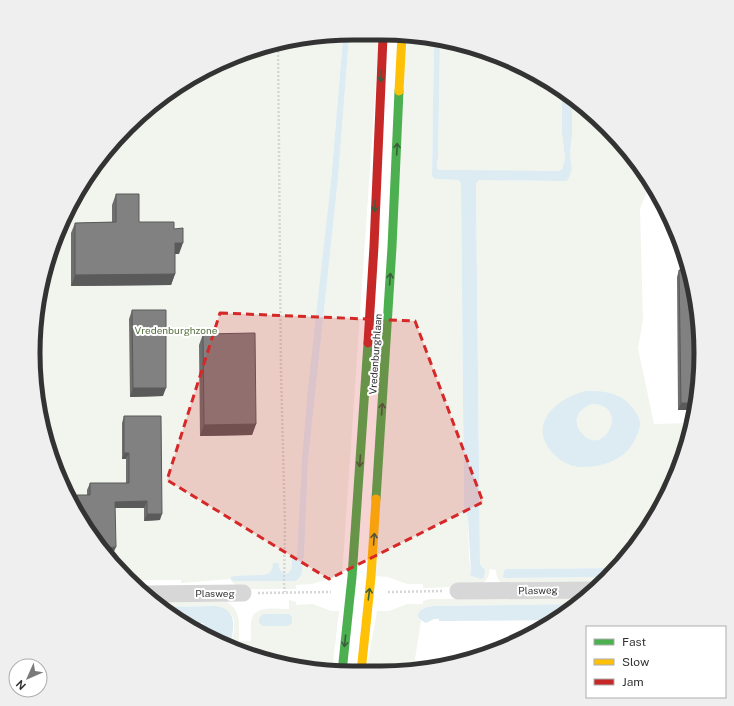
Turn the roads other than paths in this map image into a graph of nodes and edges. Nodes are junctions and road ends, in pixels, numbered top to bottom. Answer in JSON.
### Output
{"nodes":[{"id":1,"x":383,"y":40,"type":"edge"},
{"id":2,"x":402,"y":41,"type":"edge"},
{"id":3,"x":585,"y":590,"type":"edge"},
{"id":4,"x":458,"y":591,"type":"dead end"},
{"id":5,"x":243,"y":593,"type":"road end"},
{"id":6,"x":154,"y":594,"type":"edge"},
{"id":7,"x":343,"y":665,"type":"edge"},
{"id":8,"x":361,"y":666,"type":"edge"}],
"edges":[{"from":1,"to":7,"type":"street","name":"Vredenburghlaan","one_way":true},
{"from":8,"to":2,"type":"street","name":"Vredenburghlaan","one_way":true},
{"from":3,"to":4,"type":"street","name":"Plasweg"},
{"from":5,"to":6,"type":"street","name":"Plasweg"}]}
